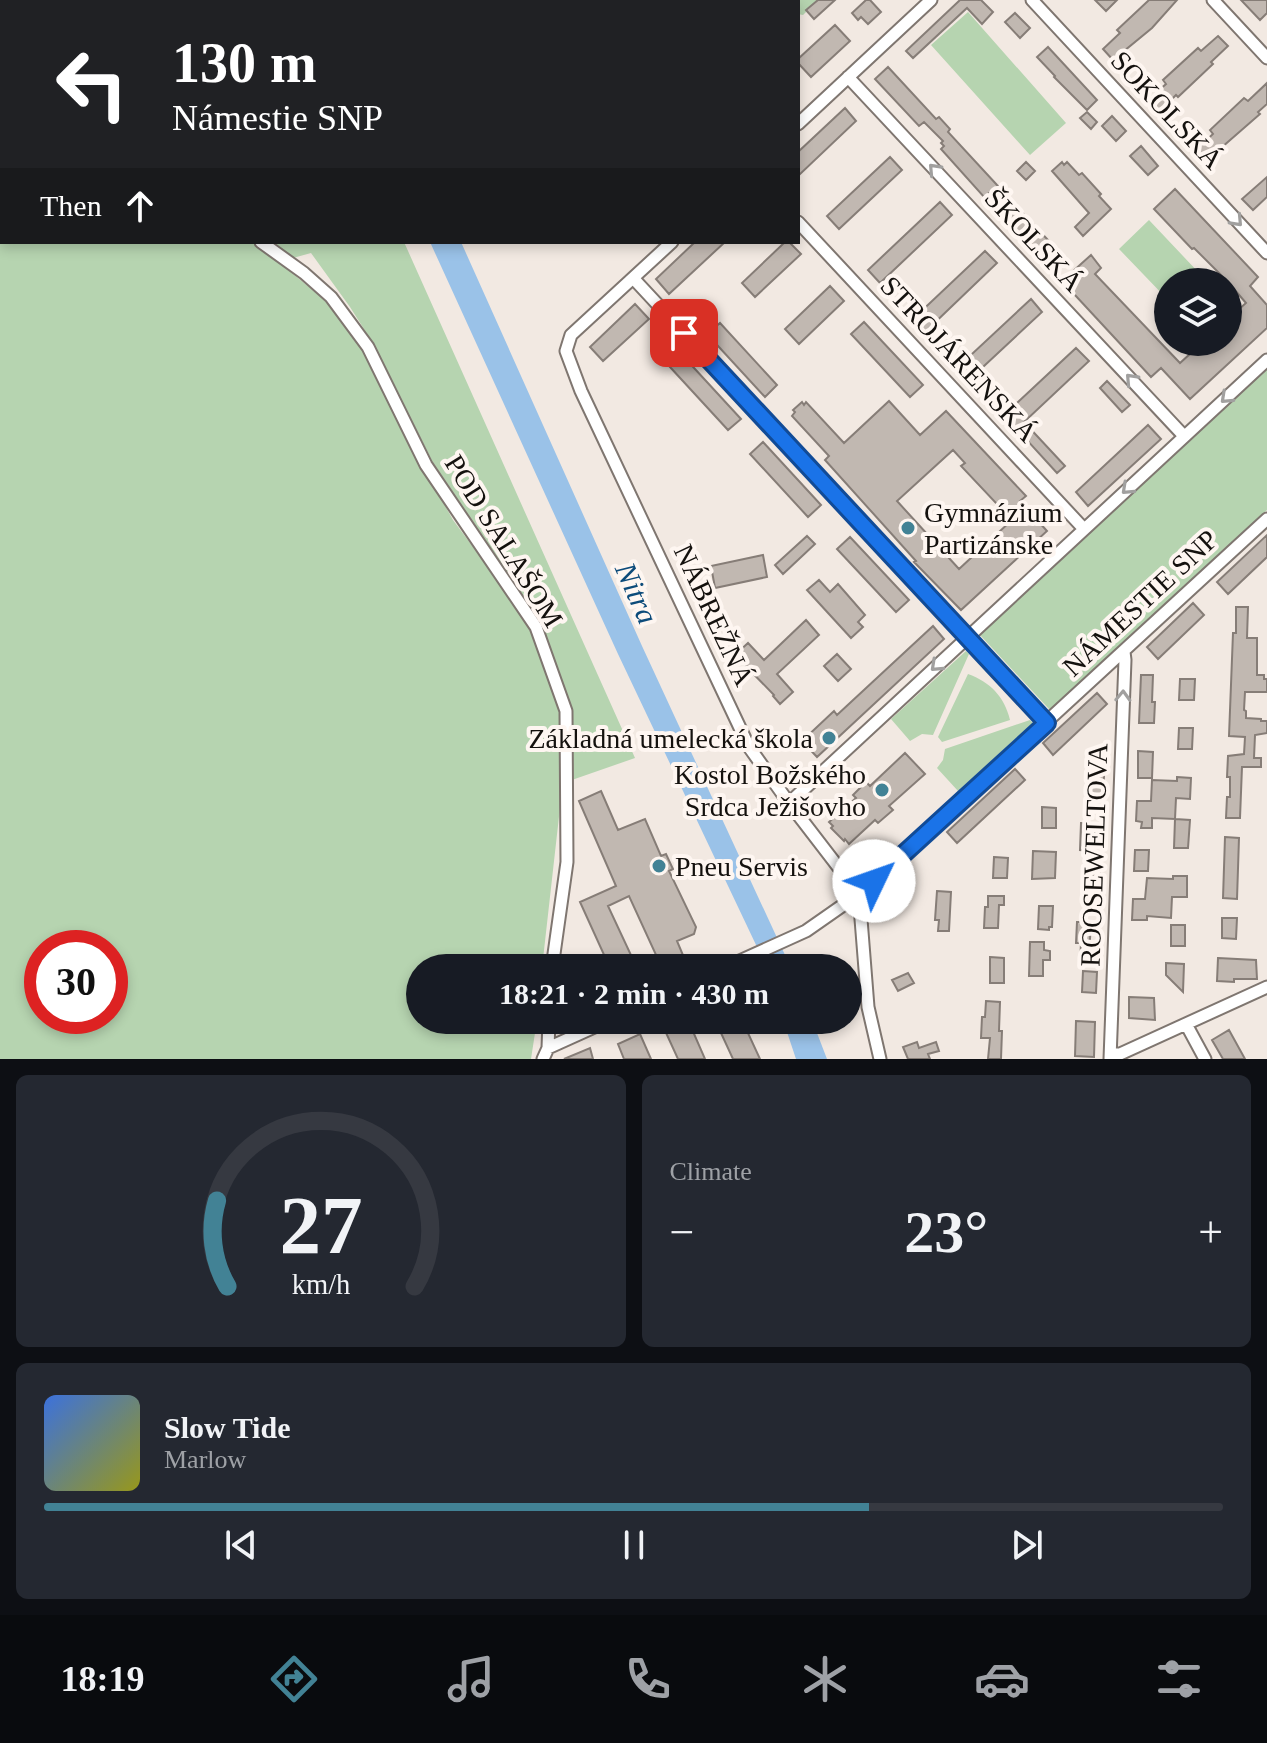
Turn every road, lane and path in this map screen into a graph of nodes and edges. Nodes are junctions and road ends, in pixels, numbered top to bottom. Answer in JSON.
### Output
{"nodes":[{"id":1,"x":931,"y":0,"type":"edge"},
{"id":2,"x":1032,"y":0,"type":"edge"},
{"id":3,"x":1213,"y":0,"type":"edge"},
{"id":4,"x":1267,"y":58,"type":"edge"},
{"id":5,"x":848,"y":77,"type":"junction"},
{"id":6,"x":800,"y":122,"type":"edge"},
{"id":7,"x":800,"y":224,"type":"edge"},
{"id":8,"x":264,"y":244,"type":"edge"},
{"id":9,"x":670,"y":244,"type":"edge"},
{"id":10,"x":1267,"y":253,"type":"edge"},
{"id":11,"x":633,"y":278,"type":"junction"},
{"id":12,"x":1267,"y":360,"type":"edge"},
{"id":13,"x":1184,"y":436,"type":"junction"},
{"id":14,"x":1267,"y":519,"type":"edge"},
{"id":15,"x":1084,"y":529,"type":"junction"},
{"id":16,"x":966,"y":638,"type":"junction"},
{"id":17,"x":1124,"y":652,"type":"junction"},
{"id":18,"x":1047,"y":723,"type":"junction"},
{"id":19,"x":789,"y":803,"type":"junction"},
{"id":20,"x":859,"y":894,"type":"junction"},
{"id":21,"x":554,"y":954,"type":"edge"},
{"id":22,"x":755,"y":954,"type":"edge"},
{"id":23,"x":1267,"y":987,"type":"edge"},
{"id":24,"x":1186,"y":1024,"type":"junction"},
{"id":25,"x":548,"y":1034,"type":"edge"},
{"id":26,"x":584,"y":1034,"type":"edge"},
{"id":27,"x":546,"y":1054,"type":"edge"},
{"id":28,"x":1116,"y":1056,"type":"edge"},
{"id":29,"x":880,"y":1059,"type":"edge"},
{"id":30,"x":1205,"y":1059,"type":"edge"}],
"edges":[{"from":1,"to":5,"type":"street"},
{"from":2,"to":10,"type":"street","name":"SOKOLSKÁ","one_way":true},
{"from":3,"to":4,"type":"street"},
{"from":5,"to":6,"type":"street"},
{"from":13,"to":5,"type":"street","name":"ŠKOLSKÁ","one_way":true},
{"from":7,"to":15,"type":"street","name":"STROJÁRENSKÁ"},
{"from":8,"to":21,"type":"street","name":"POD SALAŠOM"},
{"from":9,"to":11,"type":"street"},
{"from":11,"to":16,"type":"street"},
{"from":11,"to":19,"type":"street","name":"NÁBREŽNÁ"},
{"from":12,"to":13,"type":"street","one_way":true},
{"from":13,"to":15,"type":"street","one_way":true},
{"from":14,"to":17,"type":"street","name":"NÁMESTIE SNP"},
{"from":15,"to":16,"type":"street"},
{"from":16,"to":18,"type":"street"},
{"from":16,"to":19,"type":"street","one_way":true},
{"from":17,"to":18,"type":"street","name":"NÁMESTIE SNP"},
{"from":28,"to":17,"type":"street","name":"ROOSEWELTOVA","one_way":true},
{"from":18,"to":20,"type":"street","name":"NÁMESTIE SNP"},
{"from":19,"to":20,"type":"street","name":"NÁBREŽNÁ"},
{"from":20,"to":22,"type":"street","name":"NÁMESTIE SNP"},
{"from":20,"to":29,"type":"street"},
{"from":23,"to":24,"type":"street"},
{"from":24,"to":28,"type":"street"},
{"from":24,"to":30,"type":"street"},
{"from":25,"to":27,"type":"street"},
{"from":26,"to":27,"type":"street"}]}
